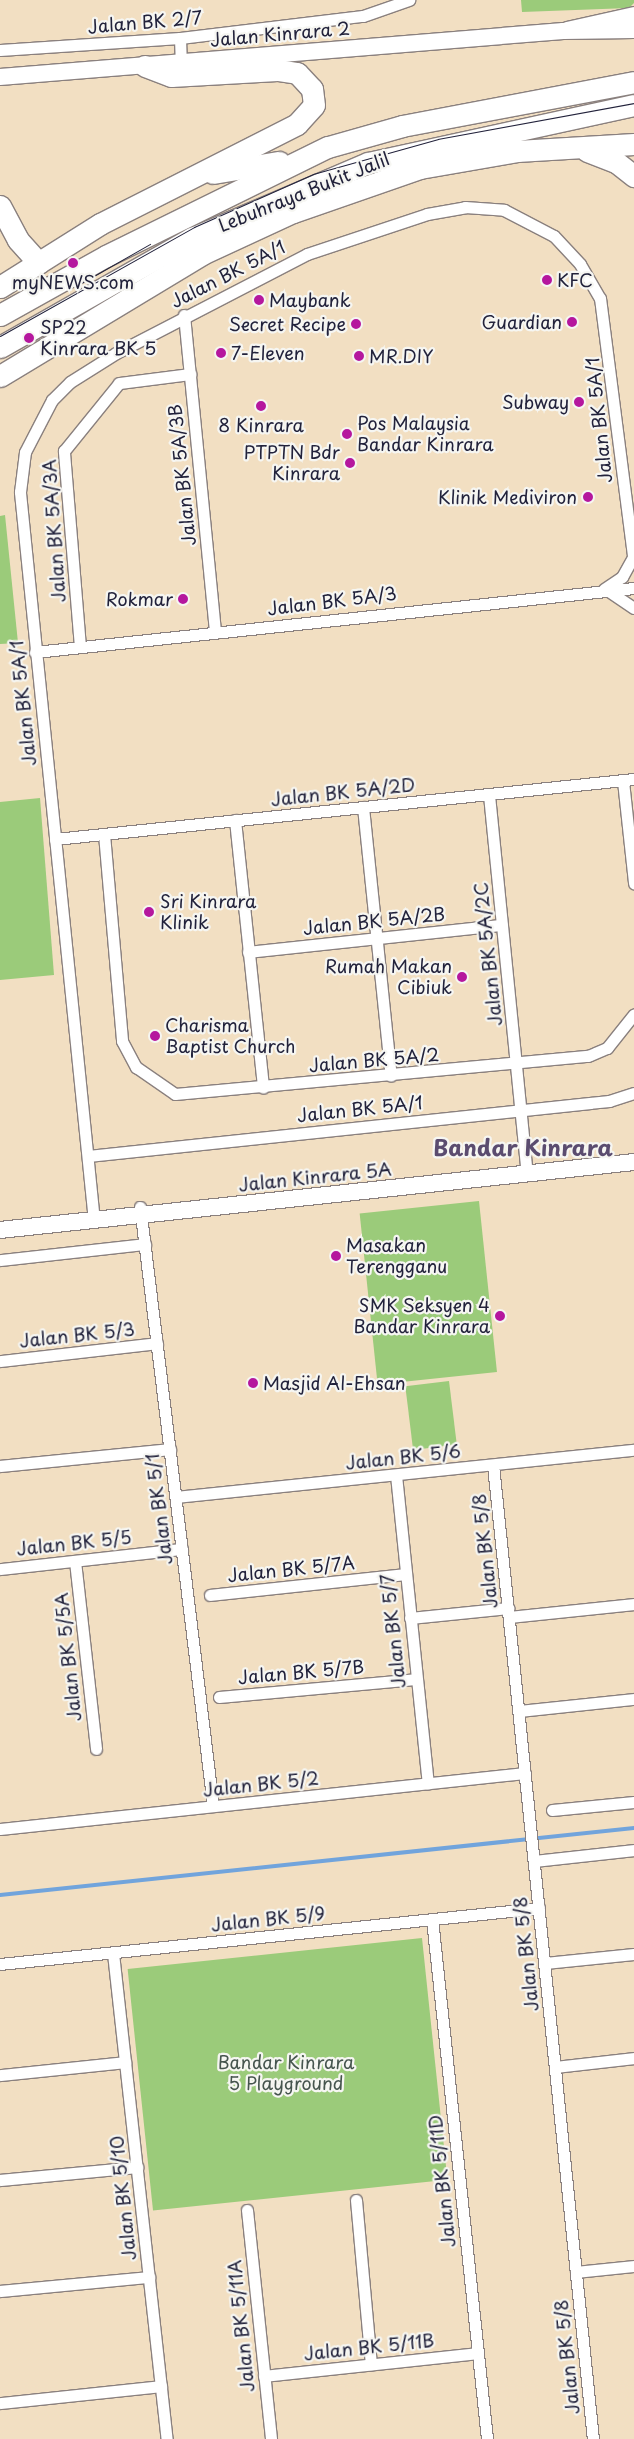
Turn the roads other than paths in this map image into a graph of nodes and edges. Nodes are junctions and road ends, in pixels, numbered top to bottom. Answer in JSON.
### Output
{"nodes":[{"id":1,"x":409,"y":0,"type":"edge"},
{"id":2,"x":634,"y":15,"type":"edge"},
{"id":3,"x":634,"y":30,"type":"edge"},
{"id":4,"x":563,"y":31,"type":"junction"},
{"id":5,"x":180,"y":38,"type":"junction"},
{"id":6,"x":0,"y":50,"type":"edge"},
{"id":7,"x":181,"y":63,"type":"junction"},
{"id":8,"x":145,"y":66,"type":"junction"},
{"id":9,"x":0,"y":78,"type":"edge"},
{"id":10,"x":634,"y":82,"type":"edge"},
{"id":11,"x":634,"y":105,"type":"edge"},
{"id":12,"x":634,"y":144,"type":"edge"},
{"id":13,"x":328,"y":147,"type":"junction"},
{"id":14,"x":574,"y":147,"type":"junction"},
{"id":15,"x":340,"y":174,"type":"junction"},
{"id":16,"x":195,"y":175,"type":"junction"},
{"id":17,"x":634,"y":176,"type":"edge"},
{"id":18,"x":0,"y":206,"type":"edge"},
{"id":19,"x":244,"y":232,"type":"junction"},
{"id":20,"x":39,"y":263,"type":"junction"},
{"id":21,"x":0,"y":287,"type":"edge"},
{"id":22,"x":184,"y":315,"type":"junction"},
{"id":23,"x":0,"y":316,"type":"edge"},
{"id":24,"x":0,"y":347,"type":"edge"},
{"id":25,"x":190,"y":374,"type":"junction"},
{"id":26,"x":0,"y":376,"type":"edge"},
{"id":27,"x":633,"y":560,"type":"edge"},
{"id":28,"x":634,"y":588,"type":"edge"},
{"id":29,"x":603,"y":591,"type":"junction"},
{"id":30,"x":634,"y":608,"type":"edge"},
{"id":31,"x":215,"y":632,"type":"junction"},
{"id":32,"x":80,"y":647,"type":"junction"},
{"id":33,"x":35,"y":652,"type":"junction"},
{"id":34,"x":629,"y":780,"type":"edge"},
{"id":35,"x":488,"y":794,"type":"junction"},
{"id":36,"x":363,"y":807,"type":"junction"},
{"id":37,"x":234,"y":820,"type":"junction"},
{"id":38,"x":104,"y":834,"type":"junction"},
{"id":39,"x":55,"y":839,"type":"junction"},
{"id":40,"x":634,"y":883,"type":"edge"},
{"id":41,"x":502,"y":925,"type":"junction"},
{"id":42,"x":377,"y":938,"type":"junction"},
{"id":43,"x":248,"y":952,"type":"junction"},
{"id":44,"x":634,"y":1014,"type":"edge"},
{"id":45,"x":517,"y":1064,"type":"junction"},
{"id":46,"x":391,"y":1076,"type":"junction"},
{"id":47,"x":263,"y":1088,"type":"junction"},
{"id":48,"x":634,"y":1093,"type":"edge"},
{"id":49,"x":520,"y":1110,"type":"junction"},
{"id":50,"x":634,"y":1153,"type":"edge"},
{"id":51,"x":88,"y":1156,"type":"junction"},
{"id":52,"x":634,"y":1162,"type":"edge"},
{"id":53,"x":526,"y":1169,"type":"junction"},
{"id":54,"x":141,"y":1212,"type":"junction"},
{"id":55,"x":94,"y":1216,"type":"junction"},
{"id":56,"x":0,"y":1221,"type":"edge"},
{"id":57,"x":0,"y":1230,"type":"edge"},
{"id":58,"x":145,"y":1244,"type":"junction"},
{"id":59,"x":0,"y":1260,"type":"edge"},
{"id":60,"x":157,"y":1343,"type":"junction"},
{"id":61,"x":0,"y":1361,"type":"edge"},
{"id":62,"x":170,"y":1449,"type":"junction"},
{"id":63,"x":634,"y":1450,"type":"edge"},
{"id":64,"x":493,"y":1465,"type":"junction"},
{"id":65,"x":0,"y":1466,"type":"edge"},
{"id":66,"x":396,"y":1475,"type":"junction"},
{"id":67,"x":176,"y":1497,"type":"junction"},
{"id":68,"x":182,"y":1549,"type":"junction"},
{"id":69,"x":75,"y":1561,"type":"junction"},
{"id":70,"x":0,"y":1568,"type":"edge"},
{"id":71,"x":405,"y":1574,"type":"junction"},
{"id":72,"x":210,"y":1595,"type":"dead end"},
{"id":73,"x":634,"y":1604,"type":"edge"},
{"id":74,"x":509,"y":1613,"type":"junction"},
{"id":75,"x":410,"y":1618,"type":"junction"},
{"id":76,"x":415,"y":1678,"type":"junction"},
{"id":77,"x":219,"y":1697,"type":"dead end"},
{"id":78,"x":634,"y":1699,"type":"edge"},
{"id":79,"x":519,"y":1711,"type":"junction"},
{"id":80,"x":96,"y":1749,"type":"dead end"},
{"id":81,"x":525,"y":1773,"type":"junction"},
{"id":82,"x":428,"y":1784,"type":"junction"},
{"id":83,"x":634,"y":1802,"type":"edge"},
{"id":84,"x":213,"y":1806,"type":"junction"},
{"id":85,"x":552,"y":1810,"type":"dead end"},
{"id":86,"x":0,"y":1829,"type":"edge"},
{"id":87,"x":634,"y":1850,"type":"edge"},
{"id":88,"x":534,"y":1861,"type":"junction"},
{"id":89,"x":539,"y":1908,"type":"junction"},
{"id":90,"x":432,"y":1919,"type":"junction"},
{"id":91,"x":113,"y":1952,"type":"junction"},
{"id":92,"x":634,"y":1954,"type":"edge"},
{"id":93,"x":545,"y":1963,"type":"junction"},
{"id":94,"x":0,"y":1964,"type":"edge"},
{"id":95,"x":634,"y":2058,"type":"edge"},
{"id":96,"x":125,"y":2062,"type":"junction"},
{"id":97,"x":555,"y":2066,"type":"junction"},
{"id":98,"x":0,"y":2075,"type":"edge"},
{"id":99,"x":137,"y":2167,"type":"junction"},
{"id":100,"x":0,"y":2180,"type":"edge"},
{"id":101,"x":356,"y":2200,"type":"dead end"},
{"id":102,"x":247,"y":2210,"type":"dead end"},
{"id":103,"x":634,"y":2266,"type":"edge"},
{"id":104,"x":576,"y":2272,"type":"junction"},
{"id":105,"x":149,"y":2277,"type":"junction"},
{"id":106,"x":0,"y":2291,"type":"edge"},
{"id":107,"x":478,"y":2354,"type":"junction"},
{"id":108,"x":371,"y":2364,"type":"junction"},
{"id":109,"x":264,"y":2376,"type":"junction"},
{"id":110,"x":161,"y":2386,"type":"junction"},
{"id":111,"x":0,"y":2403,"type":"edge"},
{"id":112,"x":167,"y":2439,"type":"edge"},
{"id":113,"x":271,"y":2439,"type":"edge"},
{"id":114,"x":487,"y":2439,"type":"edge"},
{"id":115,"x":593,"y":2439,"type":"edge"}],
"edges":[{"from":1,"to":5,"type":"street","name":"Jalan BK 2/7"},
{"from":2,"to":4,"type":"street","name":"Jalan Kinrara 2"},
{"from":3,"to":4,"type":"street","name":"Jalan Kinrara 2"},
{"from":4,"to":7,"type":"street","name":"Jalan Kinrara 2"},
{"from":5,"to":6,"type":"street","name":"Jalan BK 2/7"},
{"from":5,"to":7,"type":"street"},
{"from":7,"to":8,"type":"street","name":"Jalan Kinrara 2"},
{"from":8,"to":9,"type":"street","name":"Jalan Kinrara 2"},
{"from":8,"to":16,"type":"highway"},
{"from":10,"to":13,"type":"highway","name":"Lebuhraya Bukit Jalil"},
{"from":11,"to":15,"type":"highway","name":"Lebuhraya Bukit Jalil"},
{"from":12,"to":14,"type":"highway"},
{"from":13,"to":16,"type":"highway"},
{"from":13,"to":23,"type":"highway","name":"Lebuhraya Bukit Jalil"},
{"from":14,"to":17,"type":"highway"},
{"from":14,"to":19,"type":"highway"},
{"from":15,"to":19,"type":"highway"},
{"from":15,"to":24,"type":"highway","name":"Lebuhraya Bukit Jalil"},
{"from":16,"to":20,"type":"highway"},
{"from":18,"to":20,"type":"highway"},
{"from":19,"to":26,"type":"highway"},
{"from":20,"to":21,"type":"highway"},
{"from":22,"to":25,"type":"street","name":"Jalan BK 5A/3B"},
{"from":22,"to":27,"type":"street","name":"Jalan BK 5A/1"},
{"from":22,"to":33,"type":"street","name":"Jalan BK 5A/1"},
{"from":25,"to":31,"type":"street","name":"Jalan BK 5A/3B"},
{"from":25,"to":32,"type":"street","name":"Jalan BK 5A/3A"},
{"from":27,"to":29,"type":"street","name":"Jalan BK 5A/1"},
{"from":28,"to":29,"type":"street","name":"Jalan BK 5A/3"},
{"from":29,"to":30,"type":"street"},
{"from":29,"to":31,"type":"street","name":"Jalan BK 5A/3"},
{"from":31,"to":32,"type":"street","name":"Jalan BK 5A/3"},
{"from":32,"to":33,"type":"street","name":"Jalan BK 5A/3"},
{"from":33,"to":39,"type":"street","name":"Jalan BK 5A/1"},
{"from":34,"to":35,"type":"street","name":"Jalan BK 5A/2D"},
{"from":34,"to":40,"type":"street"},
{"from":35,"to":36,"type":"street","name":"Jalan BK 5A/2D"},
{"from":35,"to":41,"type":"street","name":"Jalan BK 5A/2C"},
{"from":36,"to":37,"type":"street","name":"Jalan BK 5A/2D"},
{"from":36,"to":42,"type":"street"},
{"from":37,"to":38,"type":"street","name":"Jalan BK 5A/2D"},
{"from":37,"to":43,"type":"street"},
{"from":38,"to":39,"type":"street","name":"Jalan BK 5A/2D"},
{"from":38,"to":47,"type":"street","name":"Jalan BK 5A/2"},
{"from":39,"to":51,"type":"street","name":"Jalan BK 5A/1"},
{"from":41,"to":42,"type":"street","name":"Jalan BK 5A/2B"},
{"from":41,"to":45,"type":"street","name":"Jalan BK 5A/2C"},
{"from":42,"to":43,"type":"street","name":"Jalan BK 5A/2B"},
{"from":42,"to":46,"type":"street"},
{"from":43,"to":47,"type":"street"},
{"from":44,"to":45,"type":"street","name":"Jalan BK 5A/2"},
{"from":45,"to":46,"type":"street","name":"Jalan BK 5A/2"},
{"from":45,"to":49,"type":"street","name":"Jalan BK 5A/2C"},
{"from":46,"to":47,"type":"street","name":"Jalan BK 5A/2"},
{"from":48,"to":49,"type":"street","name":"Jalan BK 5A/1"},
{"from":49,"to":51,"type":"street","name":"Jalan BK 5A/1"},
{"from":49,"to":53,"type":"street","name":"Jalan BK 5A/2C"},
{"from":50,"to":53,"type":"street","name":"Jalan Kinrara 5A"},
{"from":51,"to":55,"type":"street","name":"Jalan BK 5A/1"},
{"from":52,"to":53,"type":"street","name":"Jalan Kinrara 5A"},
{"from":53,"to":54,"type":"street","name":"Jalan Kinrara 5A"},
{"from":54,"to":55,"type":"street","name":"Jalan Kinrara 5A"},
{"from":54,"to":58,"type":"street","name":"Jalan BK 5/1"},
{"from":55,"to":56,"type":"street","name":"Jalan Kinrara 5A"},
{"from":55,"to":57,"type":"street","name":"Jalan Kinrara 5A"},
{"from":58,"to":59,"type":"street"},
{"from":58,"to":60,"type":"street","name":"Jalan BK 5/1"},
{"from":60,"to":61,"type":"street","name":"Jalan BK 5/3"},
{"from":60,"to":62,"type":"street","name":"Jalan BK 5/1"},
{"from":62,"to":65,"type":"street"},
{"from":62,"to":67,"type":"street","name":"Jalan BK 5/1"},
{"from":63,"to":64,"type":"street","name":"Jalan BK 5/6"},
{"from":64,"to":66,"type":"street","name":"Jalan BK 5/6"},
{"from":64,"to":74,"type":"street","name":"Jalan BK 5/8"},
{"from":66,"to":67,"type":"street","name":"Jalan BK 5/6"},
{"from":66,"to":71,"type":"street","name":"Jalan BK 5/7"},
{"from":67,"to":68,"type":"street","name":"Jalan BK 5/1"},
{"from":68,"to":69,"type":"street","name":"Jalan BK 5/5"},
{"from":68,"to":84,"type":"street","name":"Jalan BK 5/1"},
{"from":69,"to":70,"type":"street","name":"Jalan BK 5/5"},
{"from":69,"to":80,"type":"street","name":"Jalan BK 5/5A"},
{"from":71,"to":72,"type":"street","name":"Jalan BK 5/7A"},
{"from":71,"to":75,"type":"street","name":"Jalan BK 5/7"},
{"from":73,"to":74,"type":"street"},
{"from":74,"to":75,"type":"street"},
{"from":74,"to":79,"type":"street","name":"Jalan BK 5/8"},
{"from":75,"to":76,"type":"street","name":"Jalan BK 5/7"},
{"from":76,"to":77,"type":"street","name":"Jalan BK 5/7B"},
{"from":76,"to":82,"type":"street","name":"Jalan BK 5/7"},
{"from":78,"to":79,"type":"street"},
{"from":79,"to":81,"type":"street","name":"Jalan BK 5/8"},
{"from":81,"to":82,"type":"street","name":"Jalan BK 5/2"},
{"from":81,"to":88,"type":"street","name":"Jalan BK 5/8"},
{"from":82,"to":84,"type":"street","name":"Jalan BK 5/2"},
{"from":83,"to":85,"type":"street"},
{"from":84,"to":86,"type":"street","name":"Jalan BK 5/2"},
{"from":87,"to":88,"type":"street"},
{"from":88,"to":89,"type":"street","name":"Jalan BK 5/8"},
{"from":89,"to":90,"type":"street","name":"Jalan BK 5/9"},
{"from":89,"to":93,"type":"street","name":"Jalan BK 5/8"},
{"from":90,"to":91,"type":"street","name":"Jalan BK 5/9"},
{"from":90,"to":107,"type":"street","name":"Jalan BK 5/11D"},
{"from":91,"to":94,"type":"street","name":"Jalan BK 5/9"},
{"from":91,"to":96,"type":"street","name":"Jalan BK 5/10"},
{"from":92,"to":93,"type":"street"},
{"from":93,"to":97,"type":"street","name":"Jalan BK 5/8"},
{"from":95,"to":97,"type":"street"},
{"from":96,"to":98,"type":"street"},
{"from":96,"to":99,"type":"street","name":"Jalan BK 5/10"},
{"from":97,"to":104,"type":"street","name":"Jalan BK 5/8"},
{"from":99,"to":100,"type":"street"},
{"from":99,"to":105,"type":"street","name":"Jalan BK 5/10"},
{"from":101,"to":108,"type":"street"},
{"from":102,"to":109,"type":"street","name":"Jalan BK 5/11A"},
{"from":103,"to":104,"type":"street"},
{"from":104,"to":115,"type":"street","name":"Jalan BK 5/8"},
{"from":105,"to":106,"type":"street"},
{"from":105,"to":110,"type":"street","name":"Jalan BK 5/10"},
{"from":107,"to":108,"type":"street","name":"Jalan BK 5/11B"},
{"from":107,"to":114,"type":"street","name":"Jalan BK 5/11D"},
{"from":108,"to":109,"type":"street","name":"Jalan BK 5/11B"},
{"from":109,"to":113,"type":"street","name":"Jalan BK 5/11A"},
{"from":110,"to":111,"type":"street"},
{"from":110,"to":112,"type":"street","name":"Jalan BK 5/10"}]}
